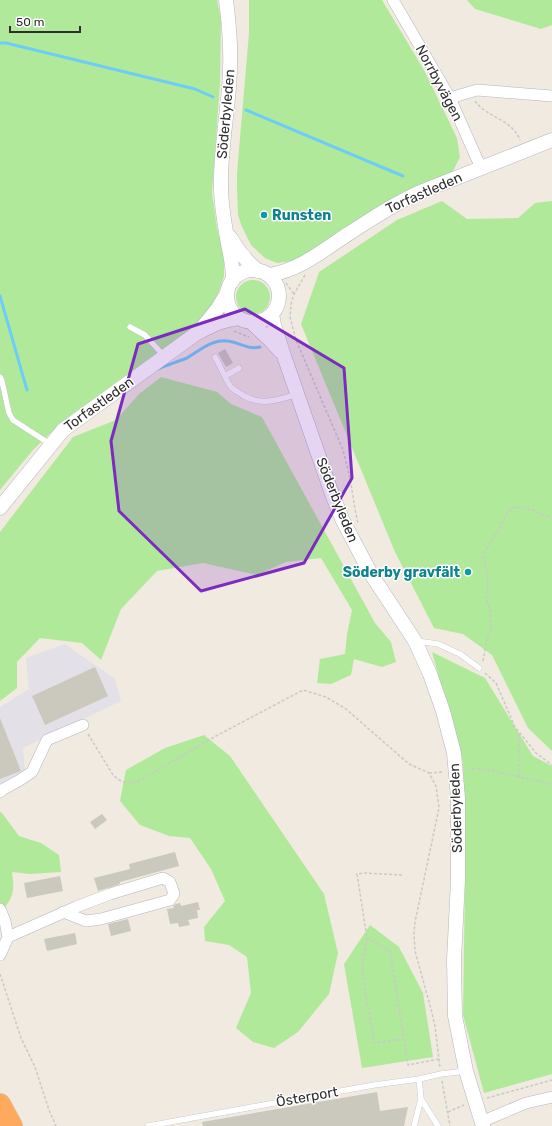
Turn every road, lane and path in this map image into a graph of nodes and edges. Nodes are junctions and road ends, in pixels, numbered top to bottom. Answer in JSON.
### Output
{"nodes":[{"id":1,"x":226,"y":0,"type":"edge"},
{"id":2,"x":393,"y":0,"type":"edge"},
{"id":3,"x":469,"y":92,"type":"junction"},
{"id":4,"x":552,"y":96,"type":"edge"},
{"id":5,"x":450,"y":98,"type":"junction"},
{"id":6,"x":552,"y":140,"type":"edge"},
{"id":7,"x":524,"y":152,"type":"junction"},
{"id":8,"x":481,"y":168,"type":"junction"},
{"id":9,"x":225,"y":228,"type":"junction"},
{"id":10,"x":305,"y":269,"type":"junction"},
{"id":11,"x":278,"y":282,"type":"junction"},
{"id":12,"x":230,"y":286,"type":"junction"},
{"id":13,"x":290,"y":317,"type":"junction"},
{"id":14,"x":240,"y":324,"type":"junction"},
{"id":15,"x":270,"y":324,"type":"junction"},
{"id":16,"x":130,"y":327,"type":"dead end"},
{"id":17,"x":197,"y":333,"type":"junction"},
{"id":18,"x":164,"y":357,"type":"junction"},
{"id":19,"x":215,"y":357,"type":"dead end"},
{"id":20,"x":239,"y":368,"type":"dead end"},
{"id":21,"x":225,"y":376,"type":"junction"},
{"id":22,"x":0,"y":377,"type":"edge"},
{"id":23,"x":298,"y":394,"type":"junction"},
{"id":24,"x":51,"y":445,"type":"junction"},
{"id":25,"x":0,"y":508,"type":"edge"},
{"id":26,"x":552,"y":518,"type":"edge"},
{"id":27,"x":360,"y":528,"type":"dead end"},
{"id":28,"x":415,"y":641,"type":"junction"},
{"id":29,"x":479,"y":668,"type":"junction"},
{"id":30,"x":83,"y":725,"type":"joint"},
{"id":31,"x":519,"y":732,"type":"junction"},
{"id":32,"x":552,"y":765,"type":"edge"},
{"id":33,"x":467,"y":768,"type":"dead end"},
{"id":34,"x":449,"y":772,"type":"dead end"},
{"id":35,"x":429,"y":773,"type":"junction"},
{"id":36,"x":519,"y":778,"type":"junction"},
{"id":37,"x":552,"y":784,"type":"edge"},
{"id":38,"x":0,"y":792,"type":"edge"},
{"id":39,"x":402,"y":875,"type":"dead end"},
{"id":40,"x":0,"y":909,"type":"edge"},
{"id":41,"x":64,"y":912,"type":"junction"},
{"id":42,"x":8,"y":937,"type":"junction"},
{"id":43,"x":367,"y":938,"type":"junction"},
{"id":44,"x":0,"y":955,"type":"edge"},
{"id":45,"x":0,"y":974,"type":"edge"},
{"id":46,"x":403,"y":1039,"type":"junction"},
{"id":47,"x":439,"y":1059,"type":"junction"},
{"id":48,"x":466,"y":1071,"type":"junction"},
{"id":49,"x":441,"y":1074,"type":"junction"},
{"id":50,"x":419,"y":1079,"type":"junction"},
{"id":51,"x":552,"y":1080,"type":"edge"},
{"id":52,"x":552,"y":1097,"type":"edge"},
{"id":53,"x":421,"y":1099,"type":"junction"},
{"id":54,"x":475,"y":1101,"type":"junction"},
{"id":55,"x":0,"y":1104,"type":"edge"},
{"id":56,"x":448,"y":1112,"type":"junction"},
{"id":57,"x":0,"y":1119,"type":"edge"},
{"id":58,"x":482,"y":1124,"type":"edge"},
{"id":59,"x":2,"y":1126,"type":"edge"},
{"id":60,"x":12,"y":1126,"type":"edge"},
{"id":61,"x":56,"y":1126,"type":"edge"},
{"id":62,"x":148,"y":1126,"type":"edge"},
{"id":63,"x":414,"y":1126,"type":"edge"},
{"id":64,"x":438,"y":1126,"type":"edge"},
{"id":65,"x":450,"y":1126,"type":"edge"}],
"edges":[{"from":1,"to":9,"type":"street","name":"Söderbyleden"},
{"from":2,"to":5,"type":"street","name":"Norrbyvägen"},
{"from":3,"to":4,"type":"street"},
{"from":3,"to":5,"type":"street"},
{"from":3,"to":7,"type":"path"},
{"from":5,"to":8,"type":"street","name":"Norrbyvägen"},
{"from":6,"to":7,"type":"street","name":"Torfastleden"},
{"from":7,"to":8,"type":"street","name":"Torfastleden"},
{"from":8,"to":10,"type":"street","name":"Torfastleden"},
{"from":9,"to":11,"type":"street","name":"Söderbyleden"},
{"from":9,"to":12,"type":"street","name":"Söderbyleden"},
{"from":10,"to":11,"type":"street","name":"Torfastleden"},
{"from":10,"to":11,"type":"path"},
{"from":11,"to":12,"type":"street"},
{"from":11,"to":13,"type":"path"},
{"from":11,"to":15,"type":"street"},
{"from":12,"to":14,"type":"street"},
{"from":12,"to":17,"type":"street","name":"Torfastleden"},
{"from":13,"to":15,"type":"path"},
{"from":13,"to":27,"type":"path"},
{"from":14,"to":15,"type":"street","name":"Söderbyleden"},
{"from":14,"to":15,"type":"street"},
{"from":14,"to":15,"type":"path"},
{"from":14,"to":17,"type":"street","name":"Torfastleden"},
{"from":15,"to":23,"type":"street","name":"Söderbyleden"},
{"from":16,"to":18,"type":"lane"},
{"from":17,"to":18,"type":"street","name":"Torfastleden"},
{"from":18,"to":24,"type":"street","name":"Torfastleden"},
{"from":19,"to":21,"type":"lane"},
{"from":20,"to":21,"type":"lane"},
{"from":21,"to":23,"type":"lane"},
{"from":22,"to":24,"type":"lane"},
{"from":23,"to":28,"type":"street","name":"Söderbyleden"},
{"from":24,"to":25,"type":"street","name":"Torfastleden"},
{"from":26,"to":29,"type":"path"},
{"from":28,"to":29,"type":"lane"},
{"from":28,"to":48,"type":"street","name":"Söderbyleden"},
{"from":29,"to":31,"type":"path"},
{"from":30,"to":35,"type":"path"},
{"from":30,"to":38,"type":"street"},
{"from":31,"to":32,"type":"path"},
{"from":31,"to":36,"type":"path"},
{"from":33,"to":36,"type":"path"},
{"from":34,"to":35,"type":"path"},
{"from":35,"to":47,"type":"path"},
{"from":36,"to":37,"type":"path"},
{"from":39,"to":43,"type":"path"},
{"from":40,"to":42,"type":"street"},
{"from":41,"to":41,"type":"street"},
{"from":41,"to":42,"type":"street"},
{"from":42,"to":44,"type":"street"},
{"from":43,"to":46,"type":"path"},
{"from":43,"to":46,"type":"path"},
{"from":45,"to":61,"type":"path"},
{"from":46,"to":47,"type":"path"},
{"from":47,"to":49,"type":"path"},
{"from":48,"to":49,"type":"lane","name":"Österport"},
{"from":48,"to":54,"type":"street","name":"Söderbyleden"},
{"from":49,"to":50,"type":"lane","name":"Österport"},
{"from":49,"to":56,"type":"path"},
{"from":50,"to":53,"type":"lane"},
{"from":50,"to":62,"type":"lane","name":"Österport"},
{"from":51,"to":54,"type":"path"},
{"from":52,"to":58,"type":"street"},
{"from":53,"to":63,"type":"lane"},
{"from":53,"to":64,"type":"lane"},
{"from":54,"to":56,"type":"path"},
{"from":54,"to":58,"type":"street","name":"Söderbyleden"},
{"from":55,"to":60,"type":"highway"},
{"from":56,"to":65,"type":"path"},
{"from":57,"to":59,"type":"highway"}]}
